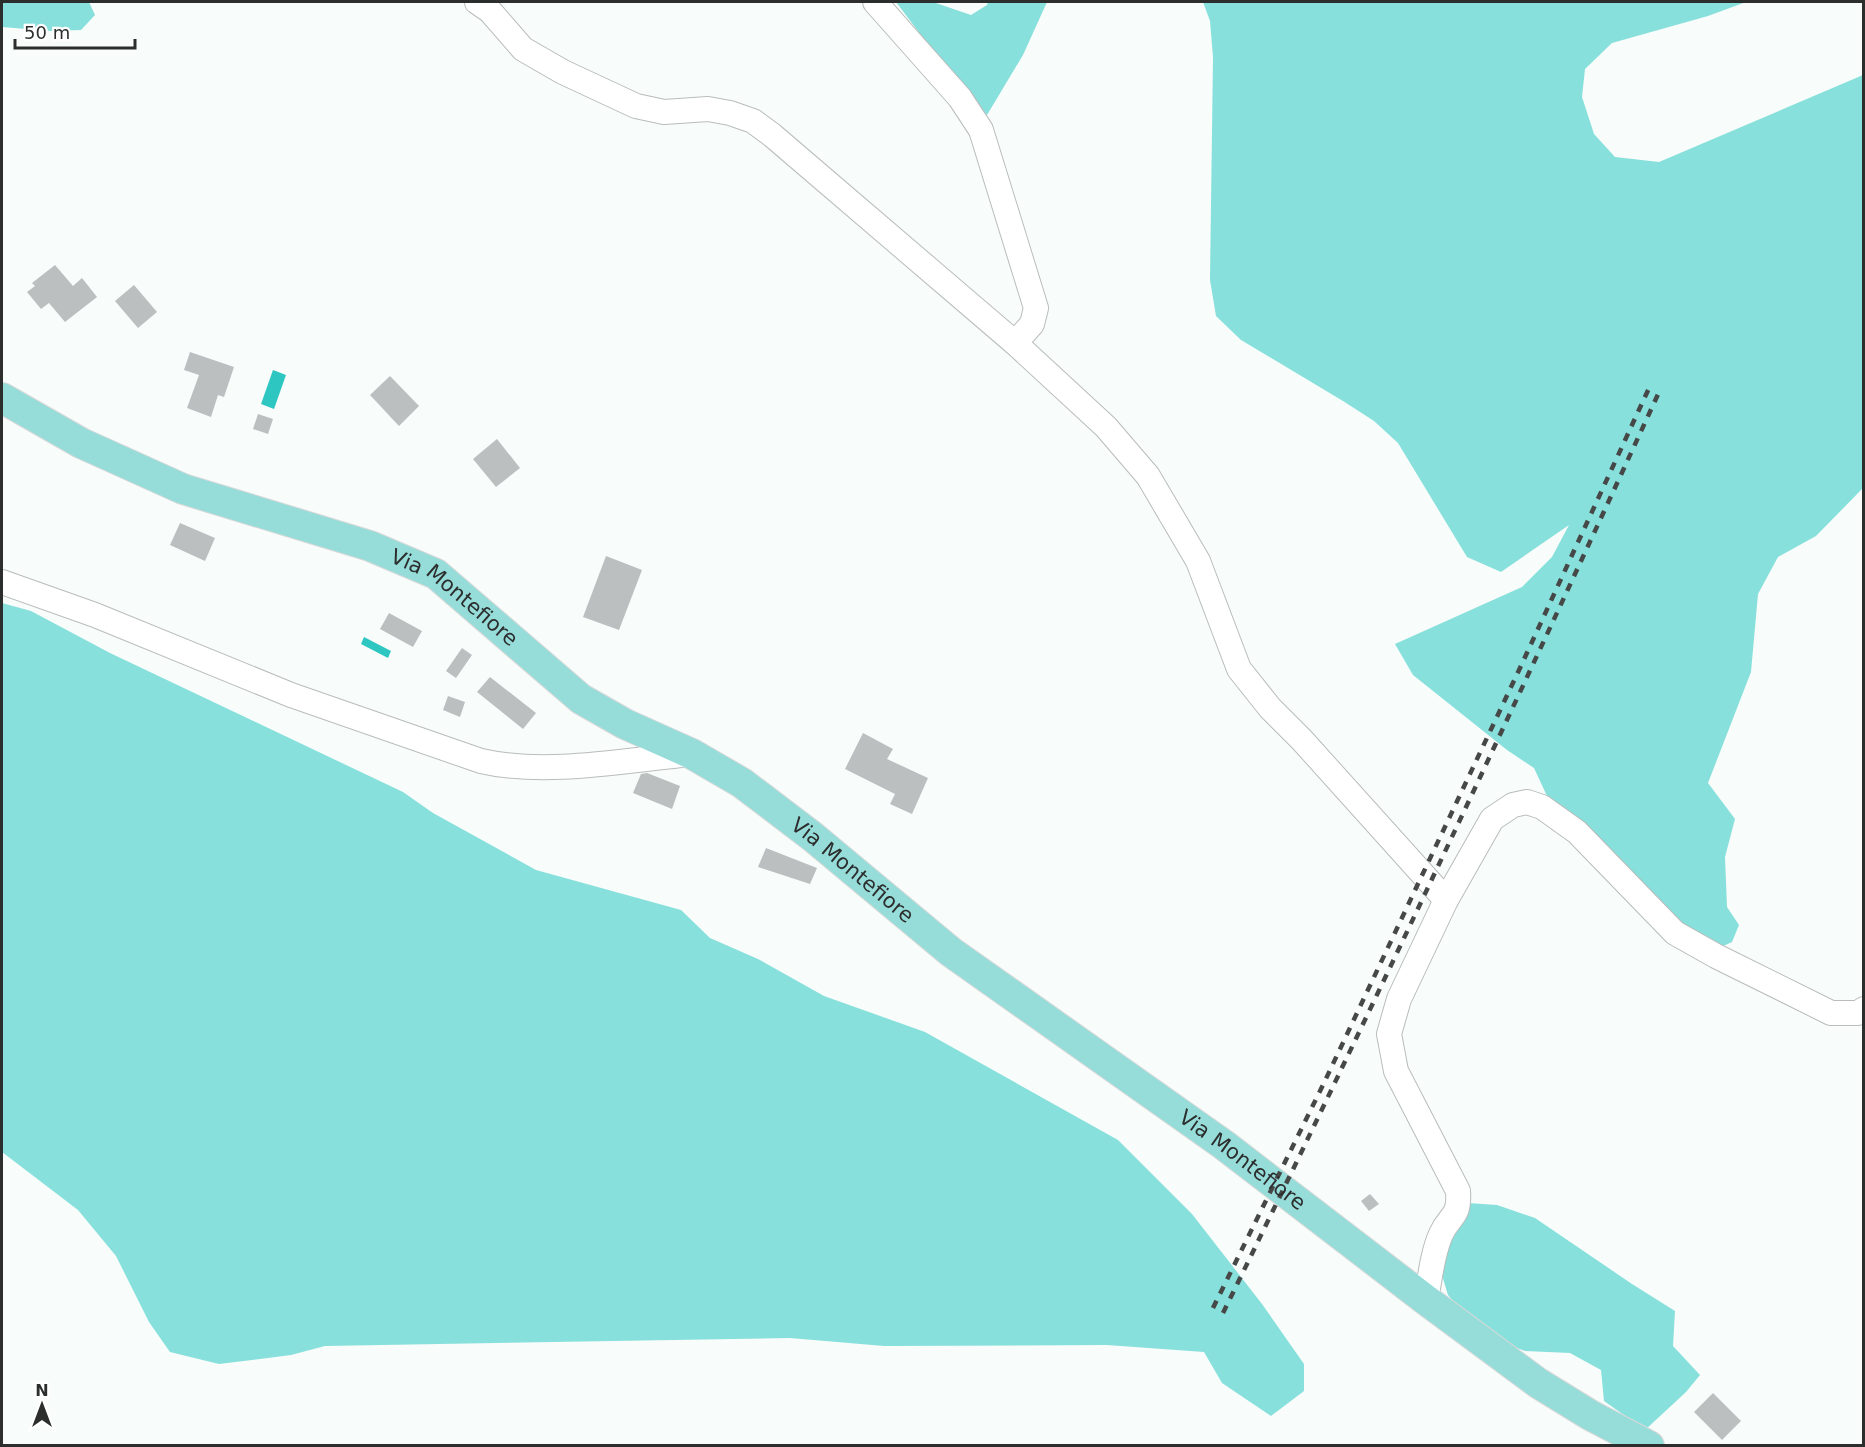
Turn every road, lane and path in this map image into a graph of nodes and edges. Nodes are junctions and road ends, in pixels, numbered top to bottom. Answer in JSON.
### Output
{"nodes":[{"id":1,"x":477,"y":2,"type":"edge"},
{"id":2,"x":875,"y":2,"type":"edge"},
{"id":3,"x":1015,"y":343,"type":"junction"},
{"id":4,"x":2,"y":398,"type":"edge"},
{"id":5,"x":2,"y":582,"type":"edge"},
{"id":6,"x":692,"y":754,"type":"junction"},
{"id":7,"x":1446,"y":900,"type":"junction"},
{"id":8,"x":1863,"y":1010,"type":"edge"},
{"id":9,"x":1426,"y":1300,"type":"junction"},
{"id":10,"x":1649,"y":1446,"type":"edge"}],
"edges":[{"from":1,"to":3,"type":"street"},
{"from":2,"to":3,"type":"street"},
{"from":3,"to":7,"type":"street"},
{"from":4,"to":6,"type":"main road","name":"Via Montefiore"},
{"from":5,"to":6,"type":"street"},
{"from":6,"to":9,"type":"main road","name":"Via Montefiore"},
{"from":7,"to":8,"type":"street"},
{"from":7,"to":9,"type":"street"},
{"from":9,"to":10,"type":"main road","name":"Via Montefiore"}]}
